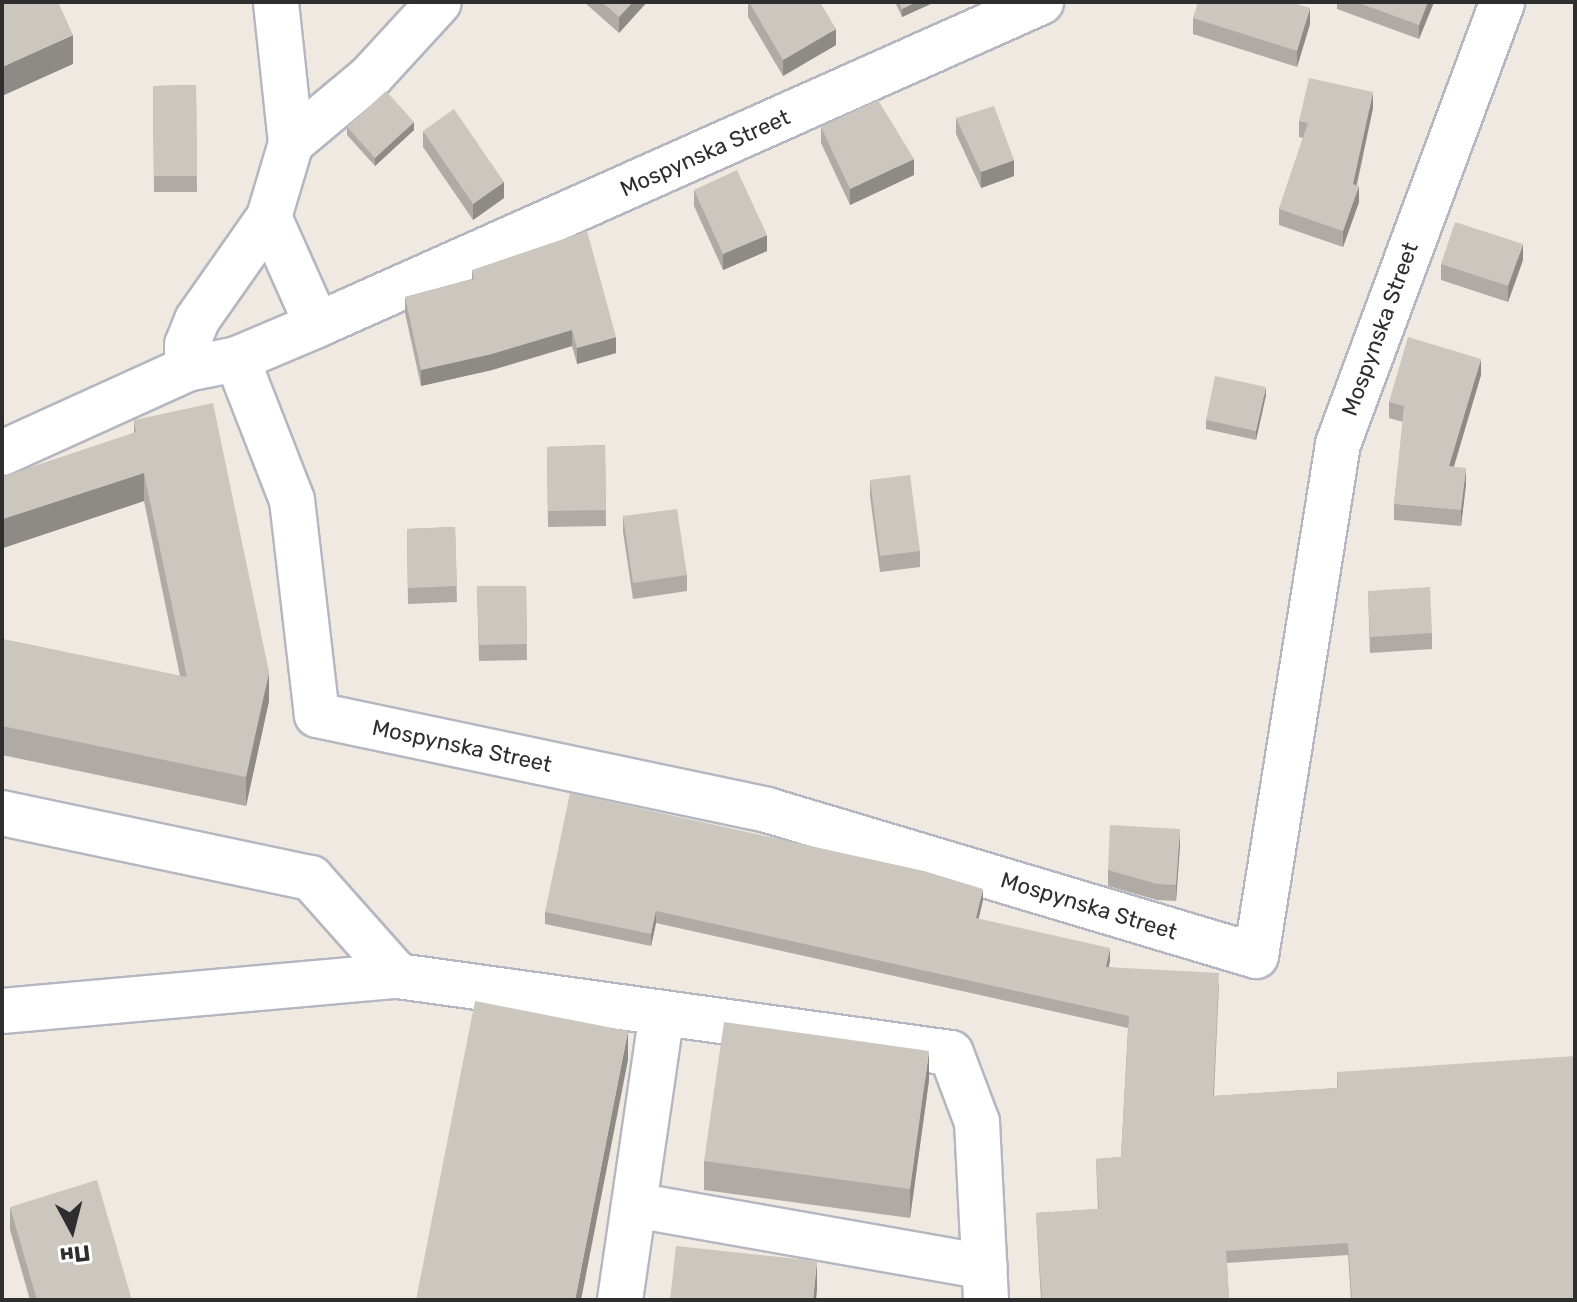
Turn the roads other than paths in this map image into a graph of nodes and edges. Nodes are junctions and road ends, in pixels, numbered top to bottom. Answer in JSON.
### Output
{"nodes":[{"id":1,"x":276,"y":2,"type":"edge"},
{"id":2,"x":439,"y":2,"type":"edge"},
{"id":3,"x":1041,"y":2,"type":"edge"},
{"id":4,"x":1502,"y":2,"type":"edge"},
{"id":5,"x":291,"y":143,"type":"junction"},
{"id":6,"x":269,"y":217,"type":"junction"},
{"id":7,"x":317,"y":325,"type":"junction"},
{"id":8,"x":237,"y":359,"type":"junction"},
{"id":9,"x":187,"y":369,"type":"junction"},
{"id":10,"x":2,"y":453,"type":"edge"},
{"id":11,"x":2,"y":813,"type":"edge"},
{"id":12,"x":398,"y":976,"type":"junction"},
{"id":13,"x":2,"y":1011,"type":"edge"},
{"id":14,"x":662,"y":1013,"type":"junction"},
{"id":15,"x":634,"y":1205,"type":"junction"},
{"id":16,"x":986,"y":1284,"type":"edge"},
{"id":17,"x":620,"y":1300,"type":"edge"}],
"edges":[{"from":1,"to":5,"type":"street"},
{"from":2,"to":5,"type":"street"},
{"from":3,"to":7,"type":"street","name":"Mospynska Street"},
{"from":4,"to":8,"type":"street","name":"Mospynska Street"},
{"from":5,"to":6,"type":"street"},
{"from":6,"to":7,"type":"street"},
{"from":6,"to":9,"type":"street"},
{"from":7,"to":8,"type":"street","name":"Mospynska Street"},
{"from":8,"to":9,"type":"street","name":"Mospynska Street"},
{"from":9,"to":10,"type":"street","name":"Mospynska Street"},
{"from":11,"to":12,"type":"street"},
{"from":12,"to":13,"type":"street"},
{"from":12,"to":14,"type":"street"},
{"from":14,"to":15,"type":"street"},
{"from":14,"to":16,"type":"street"},
{"from":15,"to":16,"type":"street"},
{"from":15,"to":17,"type":"street"}]}
